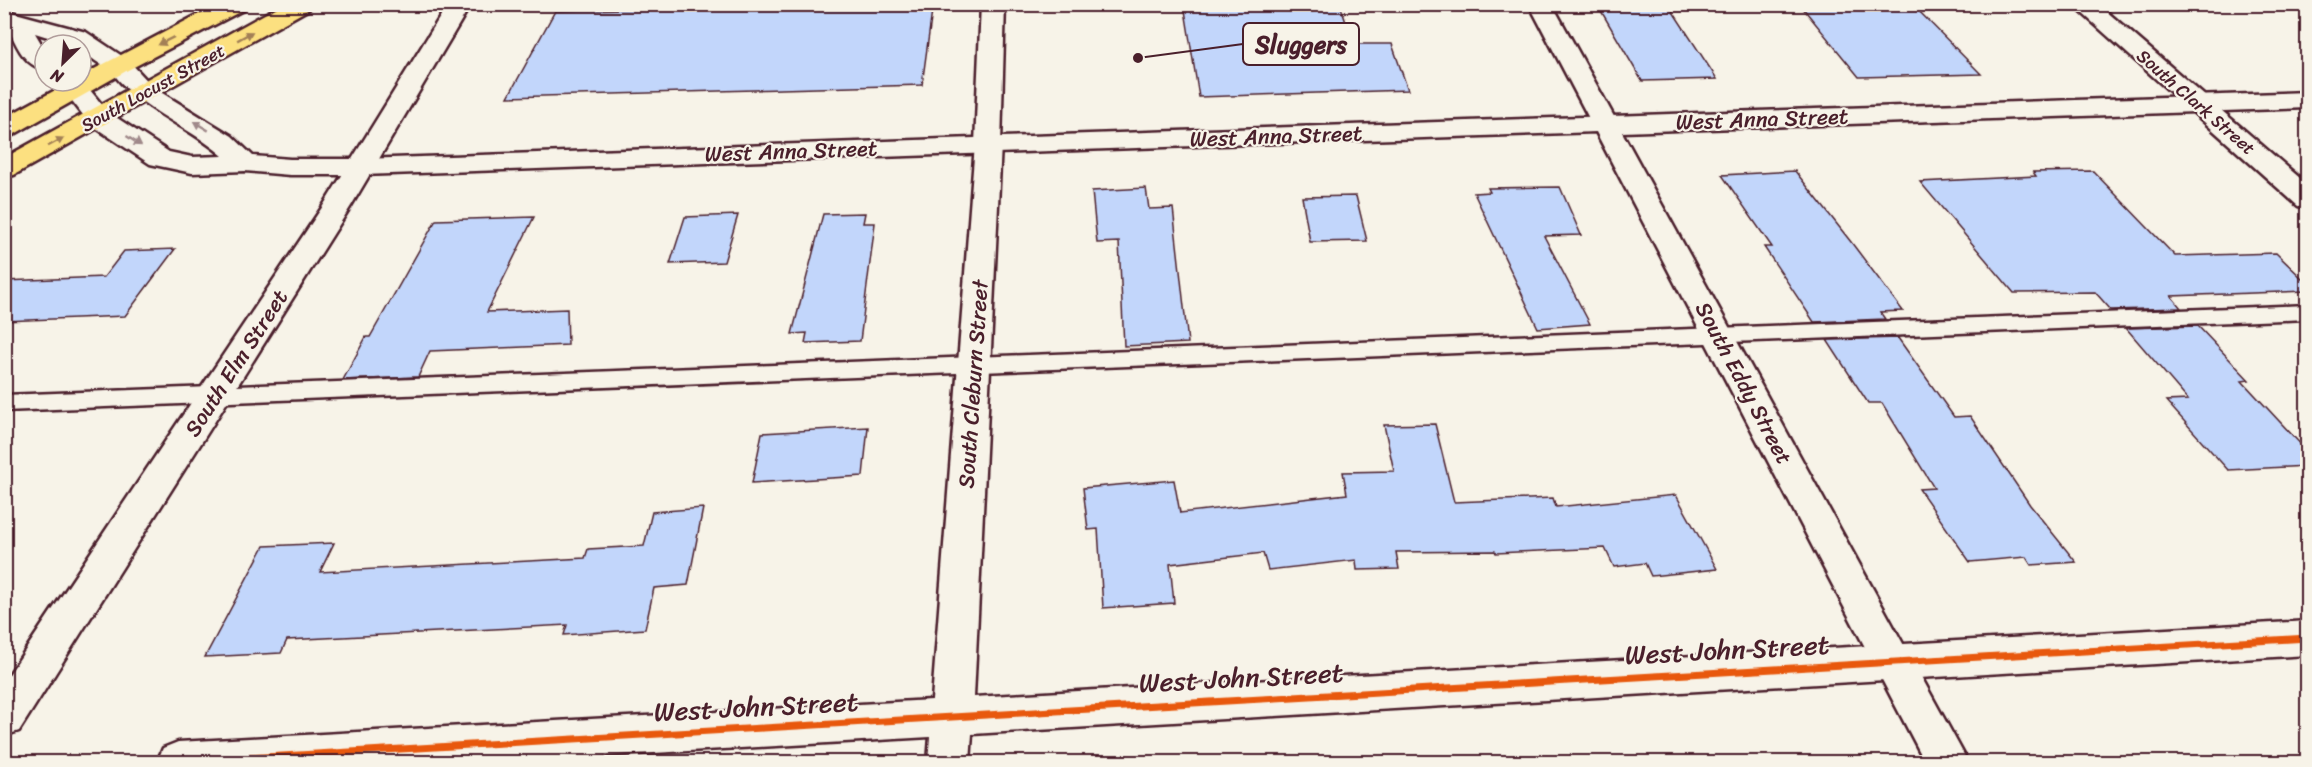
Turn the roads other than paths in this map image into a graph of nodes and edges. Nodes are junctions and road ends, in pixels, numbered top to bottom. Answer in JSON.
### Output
{"nodes":[{"id":1,"x":237,"y":4,"type":"edge"},
{"id":2,"x":301,"y":4,"type":"edge"},
{"id":3,"x":460,"y":4,"type":"edge"},
{"id":4,"x":993,"y":4,"type":"edge"},
{"id":5,"x":1540,"y":4,"type":"edge"},
{"id":6,"x":2083,"y":4,"type":"edge"},
{"id":7,"x":11,"y":20,"type":"edge"},
{"id":8,"x":33,"y":53,"type":"edge"},
{"id":9,"x":119,"y":65,"type":"junction"},
{"id":10,"x":93,"y":76,"type":"edge"},
{"id":11,"x":145,"y":92,"type":"junction"},
{"id":12,"x":59,"y":93,"type":"edge"},
{"id":13,"x":78,"y":93,"type":"edge"},
{"id":14,"x":2307,"y":100,"type":"edge"},
{"id":15,"x":2199,"y":103,"type":"junction"},
{"id":16,"x":99,"y":118,"type":"junction"},
{"id":17,"x":1605,"y":124,"type":"junction"},
{"id":18,"x":4,"y":129,"type":"edge"},
{"id":19,"x":988,"y":144,"type":"junction"},
{"id":20,"x":245,"y":164,"type":"junction"},
{"id":21,"x":362,"y":167,"type":"junction"},
{"id":22,"x":4,"y":170,"type":"edge"},
{"id":23,"x":2307,"y":200,"type":"edge"},
{"id":24,"x":2307,"y":312,"type":"edge"},
{"id":25,"x":1718,"y":336,"type":"junction"},
{"id":26,"x":974,"y":366,"type":"junction"},
{"id":27,"x":214,"y":397,"type":"junction"},
{"id":28,"x":4,"y":403,"type":"edge"},
{"id":29,"x":2307,"y":638,"type":"edge"},
{"id":30,"x":1893,"y":661,"type":"junction"},
{"id":31,"x":952,"y":716,"type":"junction"},
{"id":32,"x":4,"y":718,"type":"edge"},
{"id":33,"x":178,"y":762,"type":"edge"},
{"id":34,"x":949,"y":762,"type":"edge"},
{"id":35,"x":1947,"y":762,"type":"edge"}],
"edges":[{"from":1,"to":9,"type":"main road","name":"South Locust Street","one_way":true},
{"from":11,"to":2,"type":"main road","name":"South Locust Street","one_way":true},
{"from":3,"to":21,"type":"street","name":"South Elm Street"},
{"from":4,"to":19,"type":"street","name":"South Cleburn Street"},
{"from":5,"to":17,"type":"street","name":"South Eddy Street"},
{"from":6,"to":15,"type":"street","name":"South Clark Street"},
{"from":7,"to":8,"type":"street"},
{"from":7,"to":9,"type":"street"},
{"from":9,"to":10,"type":"main road","name":"South Locust Street"},
{"from":9,"to":11,"type":"street"},
{"from":11,"to":16,"type":"main road","name":"South Locust Street"},
{"from":20,"to":11,"type":"street","one_way":true},
{"from":12,"to":18,"type":"main road","name":"South Locust Street"},
{"from":13,"to":16,"type":"street","name":"West Anna Street"},
{"from":14,"to":15,"type":"street","name":"West Anna Street"},
{"from":15,"to":17,"type":"street","name":"West Anna Street"},
{"from":15,"to":23,"type":"street","name":"South Clark Street"},
{"from":16,"to":20,"type":"street","name":"West Anna Street","one_way":true},
{"from":22,"to":16,"type":"main road","name":"South Locust Street","one_way":true},
{"from":17,"to":19,"type":"street","name":"West Anna Street"},
{"from":17,"to":25,"type":"street","name":"South Eddy Street"},
{"from":19,"to":21,"type":"street","name":"West Anna Street"},
{"from":19,"to":26,"type":"street","name":"South Cleburn Street"},
{"from":20,"to":21,"type":"street","name":"West Anna Street"},
{"from":21,"to":27,"type":"street","name":"South Elm Street"},
{"from":24,"to":25,"type":"lane"},
{"from":25,"to":26,"type":"lane"},
{"from":25,"to":30,"type":"street","name":"South Eddy Street"},
{"from":26,"to":27,"type":"lane"},
{"from":26,"to":31,"type":"street","name":"South Cleburn Street"},
{"from":27,"to":28,"type":"lane"},
{"from":27,"to":32,"type":"street","name":"South Elm Street"},
{"from":29,"to":30,"type":"street","name":"West John Street"},
{"from":30,"to":31,"type":"street","name":"West John Street"},
{"from":30,"to":35,"type":"street","name":"South Eddy Street"},
{"from":31,"to":33,"type":"street","name":"West John Street"},
{"from":31,"to":34,"type":"street","name":"South Cleburn Street"}]}
